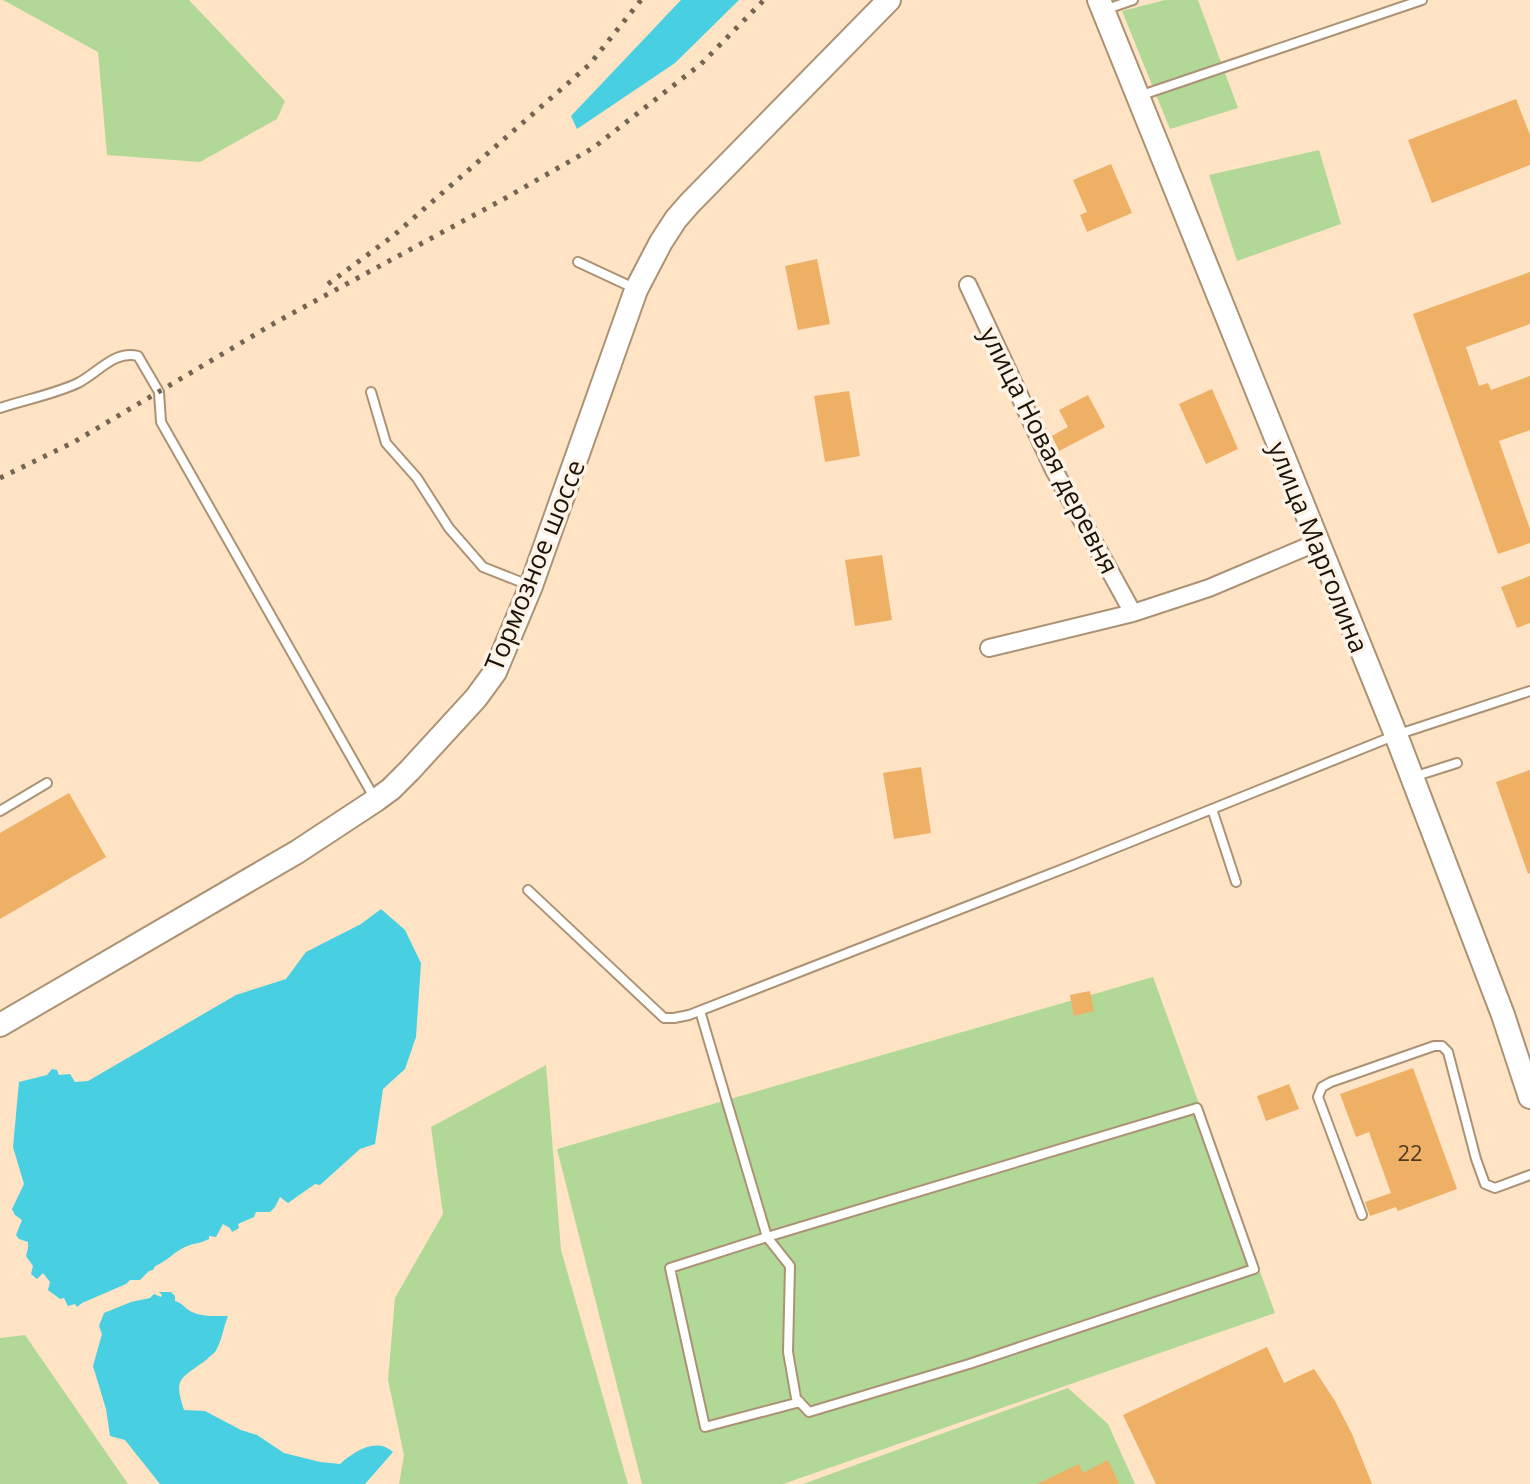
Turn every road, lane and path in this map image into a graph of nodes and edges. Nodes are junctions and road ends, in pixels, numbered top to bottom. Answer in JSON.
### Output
{"nodes":[{"id":1,"x":889,"y":0,"type":"edge"},
{"id":2,"x":1133,"y":0,"type":"edge"},
{"id":3,"x":1422,"y":0,"type":"edge"},
{"id":4,"x":1101,"y":5,"type":"edge"},
{"id":5,"x":1138,"y":96,"type":"junction"},
{"id":6,"x":578,"y":262,"type":"dead end"},
{"id":7,"x":968,"y":285,"type":"dead end"},
{"id":8,"x":636,"y":290,"type":"junction"},
{"id":9,"x":371,"y":392,"type":"dead end"},
{"id":10,"x":0,"y":408,"type":"edge"},
{"id":11,"x":1318,"y":542,"type":"junction"},
{"id":12,"x":531,"y":586,"type":"junction"},
{"id":13,"x":1133,"y":613,"type":"junction"},
{"id":14,"x":989,"y":648,"type":"dead end"},
{"id":15,"x":1530,"y":691,"type":"edge"},
{"id":16,"x":1396,"y":735,"type":"junction"},
{"id":17,"x":1457,"y":763,"type":"dead end"},
{"id":18,"x":1412,"y":777,"type":"junction"},
{"id":19,"x":47,"y":783,"type":"dead end"},
{"id":20,"x":376,"y":800,"type":"junction"},
{"id":21,"x":1212,"y":809,"type":"junction"},
{"id":22,"x":0,"y":811,"type":"edge"},
{"id":23,"x":1236,"y":882,"type":"dead end"},
{"id":24,"x":528,"y":890,"type":"dead end"},
{"id":25,"x":700,"y":1011,"type":"junction"},
{"id":26,"x":0,"y":1025,"type":"edge"},
{"id":27,"x":1530,"y":1097,"type":"edge"},
{"id":28,"x":1530,"y":1175,"type":"edge"},
{"id":29,"x":1362,"y":1215,"type":"dead end"},
{"id":30,"x":767,"y":1237,"type":"junction"},
{"id":31,"x":800,"y":1402,"type":"junction"}],
"edges":[{"from":1,"to":8,"type":"street","name":"Тормозное шоссе"},
{"from":2,"to":4,"type":"lane"},
{"from":3,"to":5,"type":"lane"},
{"from":4,"to":5,"type":"street","name":"улица Марголина"},
{"from":5,"to":11,"type":"street","name":"улица Марголина"},
{"from":6,"to":8,"type":"lane"},
{"from":7,"to":13,"type":"street","name":"улица Новая деревня"},
{"from":8,"to":12,"type":"street","name":"Тормозное шоссе"},
{"from":9,"to":12,"type":"lane"},
{"from":10,"to":20,"type":"lane"},
{"from":11,"to":13,"type":"street"},
{"from":11,"to":16,"type":"street","name":"улица Марголина"},
{"from":12,"to":20,"type":"street","name":"Тормозное шоссе"},
{"from":13,"to":14,"type":"street"},
{"from":15,"to":16,"type":"lane"},
{"from":16,"to":18,"type":"street","name":"улица Марголина"},
{"from":16,"to":21,"type":"lane"},
{"from":17,"to":18,"type":"lane"},
{"from":18,"to":27,"type":"street","name":"улица Марголина"},
{"from":19,"to":22,"type":"lane"},
{"from":20,"to":26,"type":"street","name":"Тормозное шоссе"},
{"from":21,"to":23,"type":"lane"},
{"from":21,"to":25,"type":"lane"},
{"from":24,"to":25,"type":"lane"},
{"from":25,"to":30,"type":"lane"},
{"from":28,"to":29,"type":"lane"},
{"from":30,"to":31,"type":"lane"},
{"from":30,"to":31,"type":"lane"},
{"from":30,"to":31,"type":"lane"}]}
